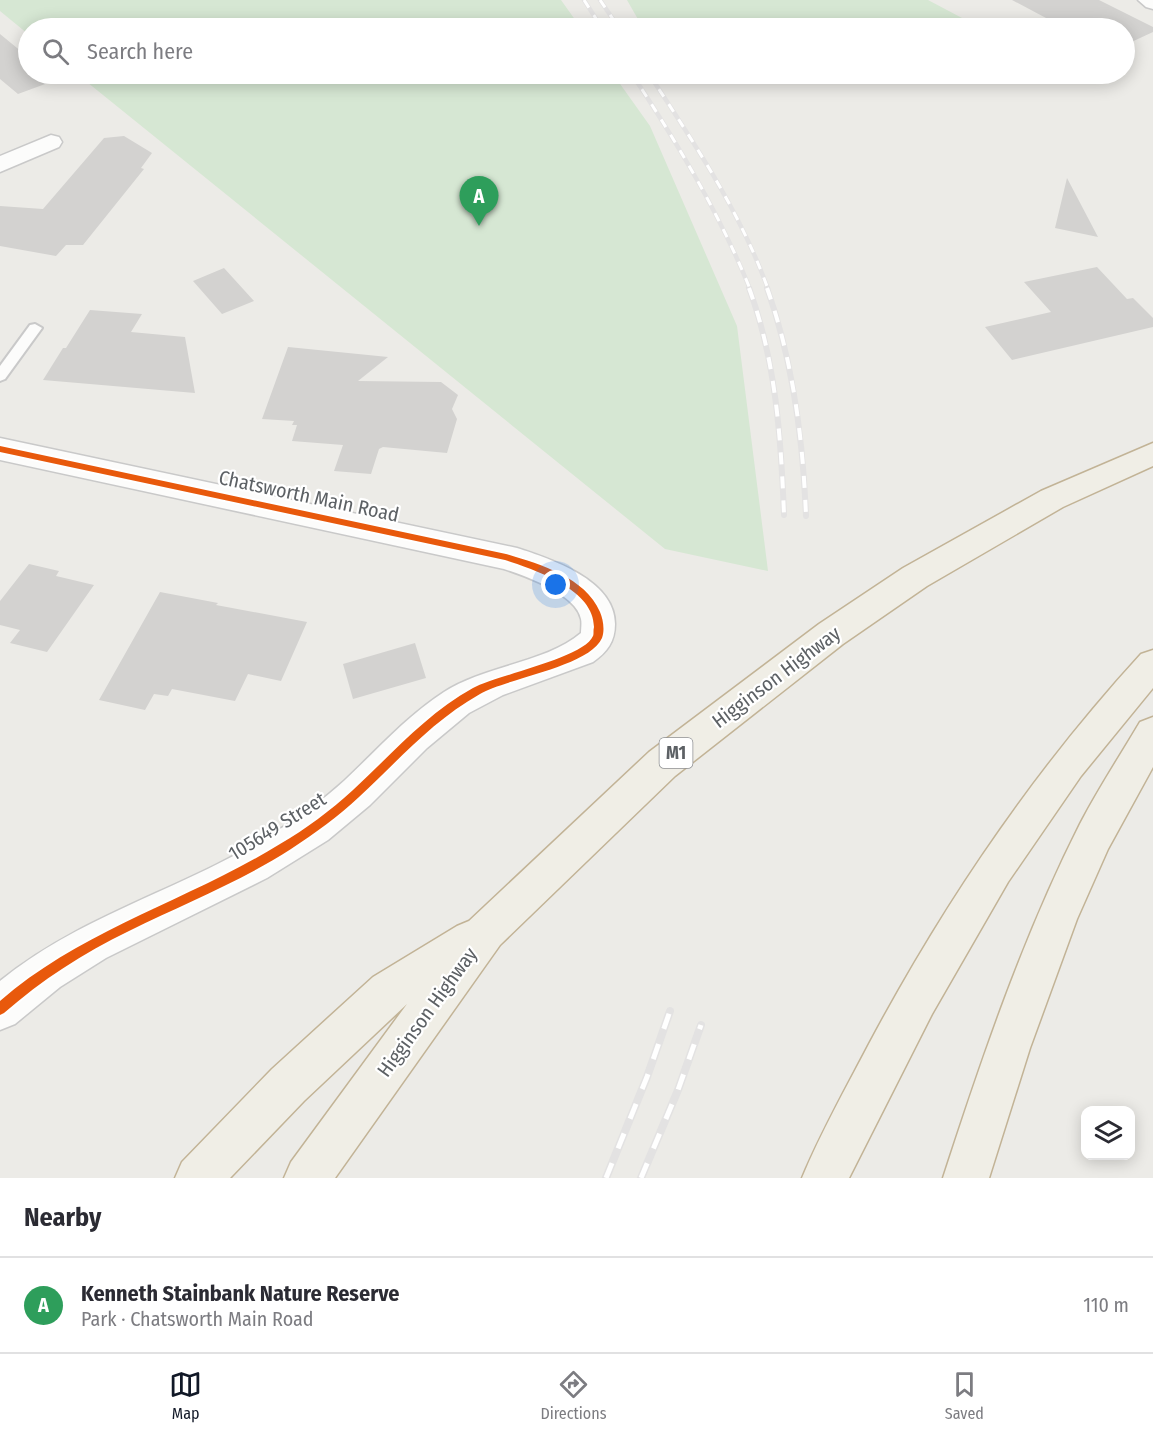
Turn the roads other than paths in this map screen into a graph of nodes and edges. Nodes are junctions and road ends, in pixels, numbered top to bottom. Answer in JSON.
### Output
{"nodes":[{"id":1,"x":1148,"y":0,"type":"edge"},
{"id":2,"x":1153,"y":3,"type":"edge"},
{"id":3,"x":51,"y":142,"type":"dead end"},
{"id":4,"x":0,"y":165,"type":"edge"},
{"id":5,"x":35,"y":328,"type":"dead end"},
{"id":6,"x":0,"y":376,"type":"edge"},
{"id":7,"x":0,"y":448,"type":"edge"},
{"id":8,"x":1153,"y":454,"type":"edge"},
{"id":9,"x":595,"y":611,"type":"joint"},
{"id":10,"x":1153,"y":664,"type":"edge"},
{"id":11,"x":1153,"y":733,"type":"edge"},
{"id":12,"x":486,"y":931,"type":"junction"},
{"id":13,"x":0,"y":1009,"type":"edge"},
{"id":14,"x":198,"y":1178,"type":"edge"},
{"id":15,"x":307,"y":1178,"type":"edge"},
{"id":16,"x":825,"y":1178,"type":"edge"},
{"id":17,"x":966,"y":1178,"type":"edge"}],
"edges":[{"from":1,"to":2,"type":"street"},
{"from":3,"to":4,"type":"street"},
{"from":5,"to":6,"type":"lane"},
{"from":7,"to":9,"type":"street","name":"Chatsworth Main Road"},
{"from":8,"to":12,"type":"highway","name":"Higginson Highway","number":"M1"},
{"from":9,"to":13,"type":"street","name":"105649 Street"},
{"from":10,"to":16,"type":"highway"},
{"from":11,"to":17,"type":"highway"},
{"from":12,"to":14,"type":"highway"},
{"from":12,"to":15,"type":"highway","name":"Higginson Highway","number":"M1"}]}
